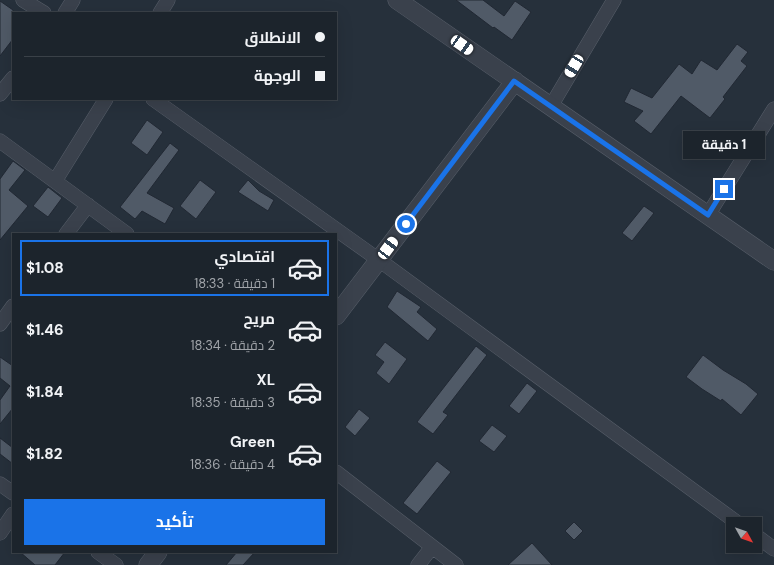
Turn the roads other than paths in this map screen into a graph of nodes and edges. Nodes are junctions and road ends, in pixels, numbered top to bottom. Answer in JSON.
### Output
{"nodes":[{"id":1,"x":23,"y":0,"type":"edge"},
{"id":2,"x":72,"y":0,"type":"edge"},
{"id":3,"x":168,"y":0,"type":"edge"},
{"id":4,"x":397,"y":0,"type":"edge"},
{"id":5,"x":614,"y":0,"type":"edge"},
{"id":6,"x":42,"y":12,"type":"edge"},
{"id":7,"x":66,"y":12,"type":"edge"},
{"id":8,"x":161,"y":12,"type":"edge"},
{"id":9,"x":12,"y":79,"type":"edge"},
{"id":10,"x":514,"y":81,"type":"junction"},
{"id":11,"x":0,"y":94,"type":"edge"},
{"id":12,"x":105,"y":100,"type":"edge"},
{"id":13,"x":154,"y":100,"type":"edge"},
{"id":14,"x":551,"y":106,"type":"junction"},
{"id":15,"x":774,"y":109,"type":"edge"},
{"id":16,"x":0,"y":141,"type":"edge"},
{"id":17,"x":55,"y":181,"type":"junction"},
{"id":18,"x":88,"y":205,"type":"junction"},
{"id":19,"x":708,"y":215,"type":"junction"},
{"id":20,"x":67,"y":233,"type":"edge"},
{"id":21,"x":126,"y":233,"type":"edge"},
{"id":22,"x":379,"y":260,"type":"junction"},
{"id":23,"x":774,"y":260,"type":"edge"},
{"id":24,"x":12,"y":307,"type":"edge"},
{"id":25,"x":337,"y":315,"type":"edge"},
{"id":26,"x":0,"y":324,"type":"edge"},
{"id":27,"x":337,"y":473,"type":"edge"},
{"id":28,"x":0,"y":484,"type":"edge"},
{"id":29,"x":12,"y":492,"type":"edge"},
{"id":30,"x":12,"y":515,"type":"edge"},
{"id":31,"x":730,"y":517,"type":"edge"},
{"id":32,"x":0,"y":533,"type":"edge"},
{"id":33,"x":762,"y":540,"type":"edge"},
{"id":34,"x":432,"y":546,"type":"junction"},
{"id":35,"x":774,"y":549,"type":"edge"},
{"id":36,"x":99,"y":553,"type":"edge"},
{"id":37,"x":157,"y":553,"type":"edge"},
{"id":38,"x":116,"y":565,"type":"edge"},
{"id":39,"x":148,"y":565,"type":"edge"},
{"id":40,"x":418,"y":565,"type":"edge"},
{"id":41,"x":456,"y":565,"type":"edge"}],
"edges":[{"from":1,"to":6,"type":"street"},
{"from":2,"to":7,"type":"street"},
{"from":3,"to":8,"type":"street"},
{"from":4,"to":10,"type":"street"},
{"from":5,"to":14,"type":"street"},
{"from":9,"to":11,"type":"street"},
{"from":10,"to":14,"type":"street"},
{"from":10,"to":22,"type":"street"},
{"from":12,"to":17,"type":"street"},
{"from":13,"to":22,"type":"street"},
{"from":14,"to":19,"type":"street"},
{"from":15,"to":19,"type":"street"},
{"from":16,"to":17,"type":"street"},
{"from":17,"to":18,"type":"street"},
{"from":18,"to":20,"type":"street"},
{"from":18,"to":21,"type":"street"},
{"from":19,"to":23,"type":"street"},
{"from":22,"to":25,"type":"street"},
{"from":22,"to":31,"type":"street"},
{"from":24,"to":26,"type":"street"},
{"from":27,"to":34,"type":"street"},
{"from":28,"to":29,"type":"street"},
{"from":30,"to":32,"type":"street"},
{"from":33,"to":35,"type":"street"},
{"from":34,"to":40,"type":"street"},
{"from":34,"to":41,"type":"street"},
{"from":36,"to":38,"type":"street"},
{"from":37,"to":39,"type":"street"}]}
